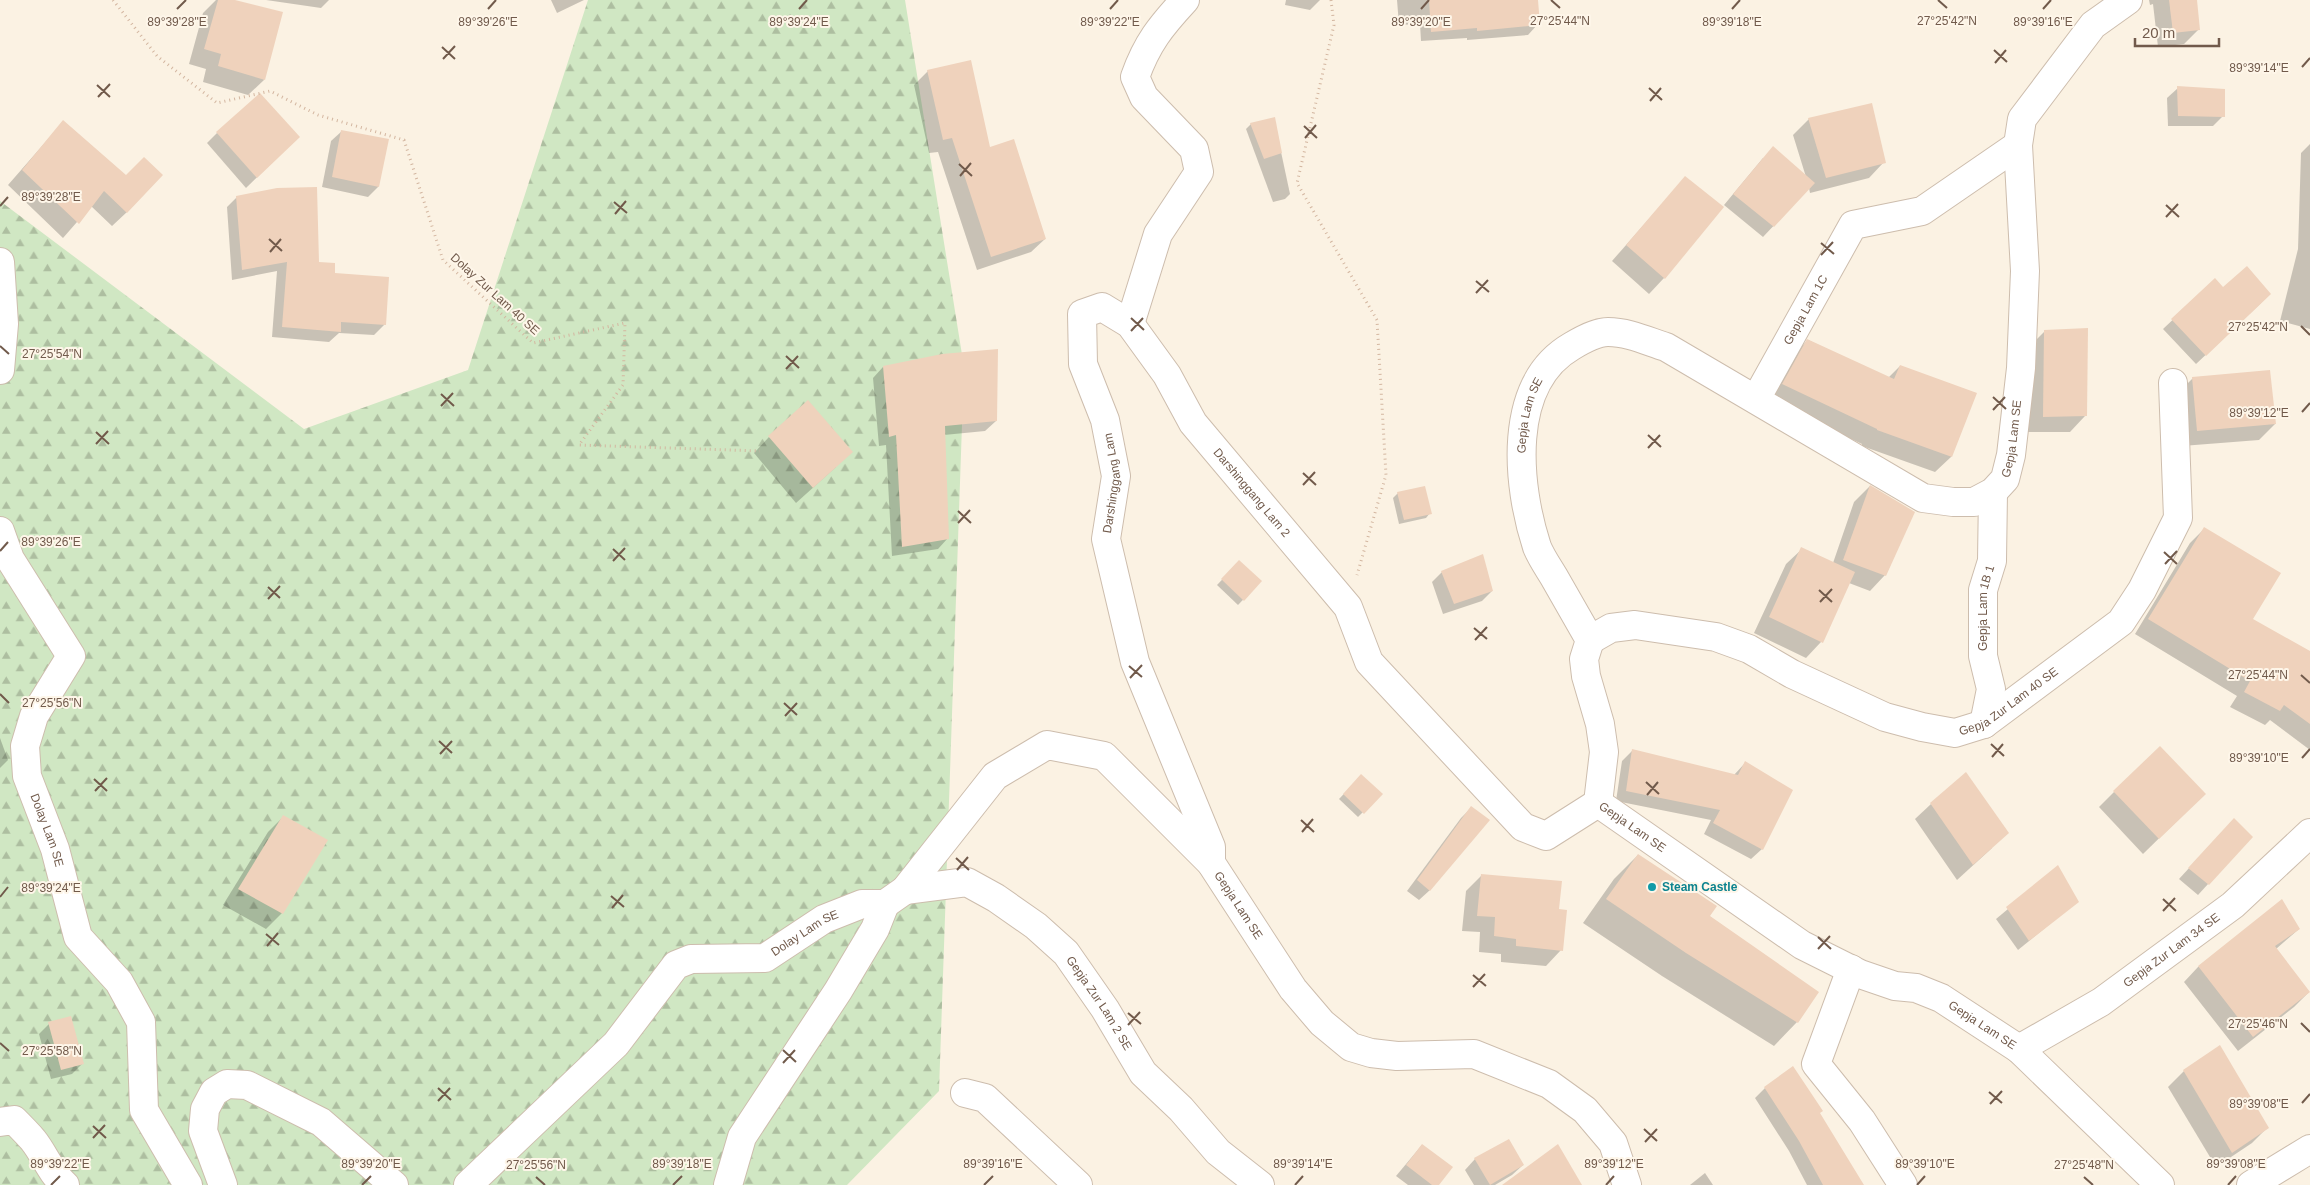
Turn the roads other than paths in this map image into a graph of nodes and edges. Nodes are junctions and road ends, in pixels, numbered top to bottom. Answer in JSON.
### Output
{"nodes":[{"id":1,"x":1185,"y":0,"type":"edge"},
{"id":2,"x":2128,"y":0,"type":"edge"},
{"id":3,"x":2018,"y":145,"type":"junction"},
{"id":4,"x":0,"y":262,"type":"edge"},
{"id":5,"x":1130,"y":324,"type":"junction"},
{"id":6,"x":0,"y":370,"type":"edge"},
{"id":7,"x":2173,"y":383,"type":"dead end"},
{"id":8,"x":1756,"y":399,"type":"junction"},
{"id":9,"x":1993,"y":492,"type":"junction"},
{"id":10,"x":0,"y":531,"type":"edge"},
{"id":11,"x":1590,"y":640,"type":"junction"},
{"id":12,"x":1984,"y":724,"type":"junction"},
{"id":13,"x":1598,"y":804,"type":"junction"},
{"id":14,"x":2310,"y":833,"type":"edge"},
{"id":15,"x":1211,"y":863,"type":"junction"},
{"id":16,"x":895,"y":897,"type":"junction"},
{"id":17,"x":1851,"y":969,"type":"junction"},
{"id":18,"x":2019,"y":1049,"type":"junction"},
{"id":19,"x":965,"y":1093,"type":"dead end"},
{"id":20,"x":0,"y":1122,"type":"edge"},
{"id":21,"x":2310,"y":1149,"type":"edge"},
{"id":22,"x":65,"y":1185,"type":"edge"},
{"id":23,"x":188,"y":1185,"type":"edge"},
{"id":24,"x":223,"y":1185,"type":"edge"},
{"id":25,"x":394,"y":1185,"type":"edge"},
{"id":26,"x":468,"y":1185,"type":"edge"},
{"id":27,"x":728,"y":1185,"type":"edge"},
{"id":28,"x":1078,"y":1185,"type":"edge"},
{"id":29,"x":1260,"y":1185,"type":"edge"},
{"id":30,"x":1627,"y":1185,"type":"edge"},
{"id":31,"x":1903,"y":1185,"type":"edge"},
{"id":32,"x":2160,"y":1185,"type":"edge"},
{"id":33,"x":2251,"y":1185,"type":"edge"}],
"edges":[{"from":1,"to":5,"type":"street"},
{"from":2,"to":3,"type":"street","name":"Gepja Lam SE"},
{"from":3,"to":8,"type":"street","name":"Gepja Lam 1C"},
{"from":3,"to":9,"type":"street","name":"Gepja Lam SE"},
{"from":4,"to":6,"type":"street"},
{"from":5,"to":13,"type":"street","name":"Darshinggang Lam 2"},
{"from":5,"to":15,"type":"street","name":"Darshinggang Lam"},
{"from":7,"to":12,"type":"street","name":"Gepja Zur Lam 40 SE"},
{"from":8,"to":9,"type":"street","name":"Gepja Lam SE"},
{"from":8,"to":11,"type":"street","name":"Gepja Lam SE"},
{"from":9,"to":12,"type":"street","name":"Gepja Lam 1B 1"},
{"from":10,"to":23,"type":"street","name":"Dolay Lam SE"},
{"from":11,"to":12,"type":"street","name":"Gepja Zur Lam 40 SE"},
{"from":11,"to":13,"type":"street","name":"Gepja Lam SE"},
{"from":13,"to":17,"type":"street","name":"Gepja Lam SE"},
{"from":14,"to":18,"type":"street","name":"Gepja Zur Lam 34 SE"},
{"from":15,"to":16,"type":"street","name":"Gepja Lam SE"},
{"from":15,"to":30,"type":"street","name":"Gepja Lam SE"},
{"from":16,"to":26,"type":"street","name":"Dolay Lam SE"},
{"from":16,"to":27,"type":"street"},
{"from":16,"to":29,"type":"street","name":"Gepja Zur Lam 2 SE"},
{"from":17,"to":18,"type":"street","name":"Gepja Lam SE"},
{"from":17,"to":31,"type":"street"},
{"from":18,"to":32,"type":"street","name":"Gepja Lam SE"},
{"from":19,"to":28,"type":"street"},
{"from":20,"to":22,"type":"street"},
{"from":21,"to":33,"type":"street"},
{"from":24,"to":25,"type":"street"}]}
